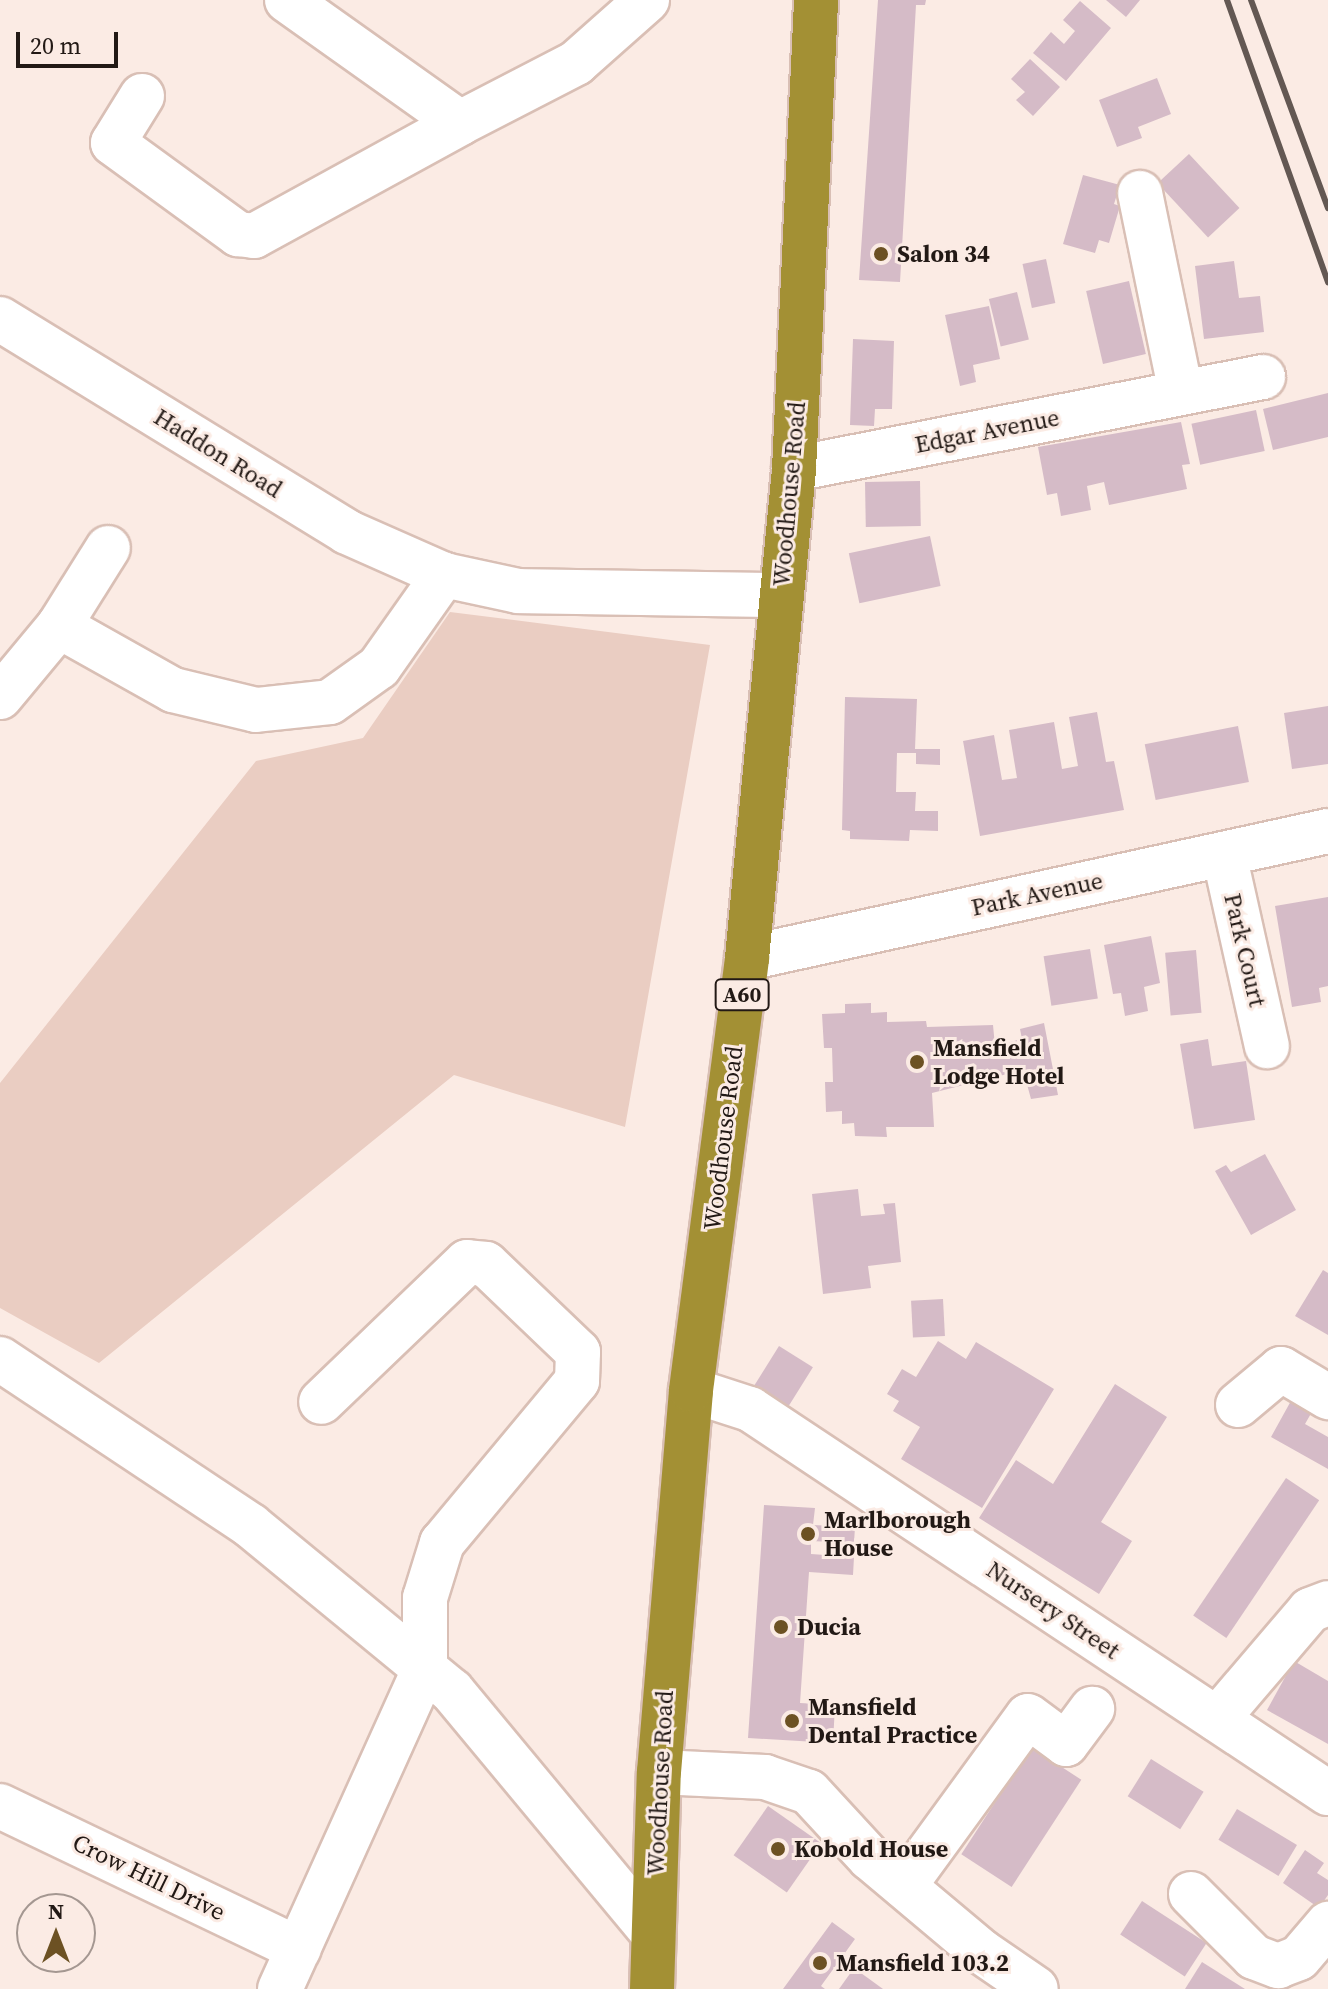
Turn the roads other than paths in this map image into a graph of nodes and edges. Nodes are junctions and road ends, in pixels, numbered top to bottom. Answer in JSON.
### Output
{"nodes":[{"id":1,"x":287,"y":0,"type":"edge"},
{"id":2,"x":647,"y":0,"type":"edge"},
{"id":3,"x":816,"y":0,"type":"edge"},
{"id":4,"x":142,"y":96,"type":"dead end"},
{"id":5,"x":460,"y":123,"type":"junction"},
{"id":6,"x":1140,"y":193,"type":"dead end"},
{"id":7,"x":0,"y":319,"type":"edge"},
{"id":8,"x":1263,"y":377,"type":"dead end"},
{"id":9,"x":1181,"y":392,"type":"junction"},
{"id":10,"x":794,"y":469,"type":"junction"},
{"id":11,"x":108,"y":548,"type":"dead end"},
{"id":12,"x":444,"y":575,"type":"junction"},
{"id":13,"x":780,"y":595,"type":"junction"},
{"id":14,"x":59,"y":626,"type":"junction"},
{"id":15,"x":0,"y":697,"type":"edge"},
{"id":16,"x":1328,"y":831,"type":"edge"},
{"id":17,"x":1224,"y":854,"type":"junction"},
{"id":18,"x":747,"y":958,"type":"junction"},
{"id":19,"x":1267,"y":1046,"type":"dead end"},
{"id":20,"x":0,"y":1359,"type":"edge"},
{"id":21,"x":691,"y":1390,"type":"junction"},
{"id":22,"x":1328,"y":1397,"type":"edge"},
{"id":23,"x":321,"y":1402,"type":"dead end"},
{"id":24,"x":1238,"y":1405,"type":"dead end"},
{"id":25,"x":1328,"y":1603,"type":"edge"},
{"id":26,"x":425,"y":1668,"type":"junction"},
{"id":27,"x":1092,"y":1709,"type":"dead end"},
{"id":28,"x":1217,"y":1719,"type":"junction"},
{"id":29,"x":659,"y":1772,"type":"junction"},
{"id":30,"x":1328,"y":1793,"type":"edge"},
{"id":31,"x":0,"y":1806,"type":"edge"},
{"id":32,"x":904,"y":1886,"type":"junction"},
{"id":33,"x":1191,"y":1894,"type":"dead end"},
{"id":34,"x":1328,"y":1924,"type":"edge"},
{"id":35,"x":653,"y":1933,"type":"junction"},
{"id":36,"x":299,"y":1949,"type":"junction"},
{"id":37,"x":280,"y":1989,"type":"edge"},
{"id":38,"x":652,"y":1989,"type":"edge"},
{"id":39,"x":1036,"y":1989,"type":"edge"}],
"edges":[{"from":1,"to":5,"type":"street"},
{"from":2,"to":5,"type":"street"},
{"from":3,"to":10,"type":"highway","name":"Woodhouse Road","number":"A60"},
{"from":4,"to":5,"type":"street"},
{"from":6,"to":9,"type":"street"},
{"from":7,"to":12,"type":"street","name":"Haddon Road"},
{"from":8,"to":9,"type":"street","name":"Edgar Avenue"},
{"from":9,"to":10,"type":"street","name":"Edgar Avenue"},
{"from":10,"to":13,"type":"highway","name":"Woodhouse Road","number":"A60"},
{"from":11,"to":14,"type":"street"},
{"from":12,"to":13,"type":"street","name":"Haddon Road"},
{"from":12,"to":14,"type":"street"},
{"from":13,"to":18,"type":"highway","name":"Woodhouse Road","number":"A60"},
{"from":14,"to":15,"type":"street"},
{"from":16,"to":17,"type":"street","name":"Park Avenue"},
{"from":17,"to":18,"type":"street","name":"Park Avenue"},
{"from":17,"to":19,"type":"street","name":"Park Court"},
{"from":18,"to":21,"type":"highway","name":"Woodhouse Road","number":"A60"},
{"from":20,"to":26,"type":"street"},
{"from":21,"to":28,"type":"street","name":"Nursery Street"},
{"from":21,"to":29,"type":"highway","name":"Woodhouse Road","number":"A60"},
{"from":22,"to":24,"type":"street"},
{"from":23,"to":26,"type":"street"},
{"from":25,"to":28,"type":"street"},
{"from":26,"to":35,"type":"street"},
{"from":26,"to":36,"type":"street"},
{"from":27,"to":32,"type":"street"},
{"from":28,"to":30,"type":"street","name":"Nursery Street"},
{"from":29,"to":32,"type":"street"},
{"from":29,"to":35,"type":"highway","name":"Woodhouse Road","number":"A60"},
{"from":31,"to":36,"type":"street","name":"Crow Hill Drive"},
{"from":32,"to":39,"type":"street"},
{"from":33,"to":34,"type":"street"},
{"from":35,"to":38,"type":"highway","name":"Woodhouse Road","number":"A60"},
{"from":36,"to":37,"type":"street"}]}
